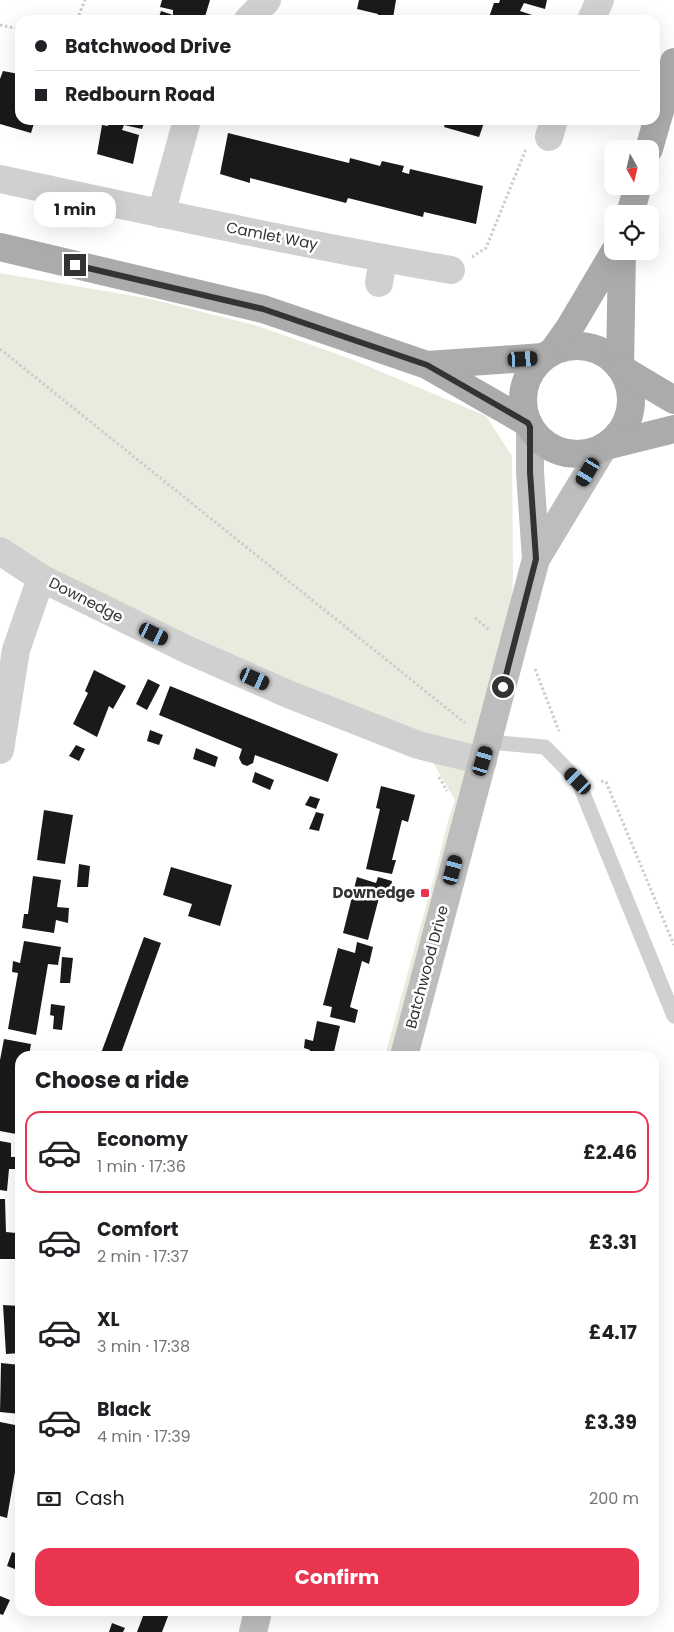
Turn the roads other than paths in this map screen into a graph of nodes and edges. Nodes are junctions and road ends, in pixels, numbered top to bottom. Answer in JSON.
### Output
{"nodes":[{"id":1,"x":267,"y":0,"type":"edge"},
{"id":2,"x":600,"y":0,"type":"edge"},
{"id":3,"x":253,"y":15,"type":"edge"},
{"id":4,"x":593,"y":15,"type":"edge"},
{"id":5,"x":674,"y":62,"type":"edge"},
{"id":6,"x":660,"y":111,"type":"edge"},
{"id":7,"x":186,"y":125,"type":"edge"},
{"id":8,"x":656,"y":125,"type":"edge"},
{"id":9,"x":652,"y":140,"type":"edge"},
{"id":10,"x":0,"y":179,"type":"edge"},
{"id":11,"x":160,"y":214,"type":"junction"},
{"id":12,"x":0,"y":248,"type":"edge"},
{"id":13,"x":610,"y":260,"type":"edge"},
{"id":14,"x":622,"y":260,"type":"edge"},
{"id":15,"x":451,"y":270,"type":"road end"},
{"id":16,"x":548,"y":354,"type":"junction"},
{"id":17,"x":427,"y":365,"type":"junction"},
{"id":18,"x":621,"y":368,"type":"junction"},
{"id":19,"x":674,"y":400,"type":"edge"},
{"id":20,"x":529,"y":425,"type":"junction"},
{"id":21,"x":674,"y":429,"type":"edge"},
{"id":22,"x":604,"y":447,"type":"junction"},
{"id":23,"x":0,"y":552,"type":"edge"},
{"id":24,"x":536,"y":559,"type":"junction"},
{"id":25,"x":41,"y":578,"type":"junction"},
{"id":26,"x":0,"y":750,"type":"edge"},
{"id":27,"x":486,"y":752,"type":"junction"},
{"id":28,"x":674,"y":1016,"type":"edge"},
{"id":29,"x":405,"y":1051,"type":"edge"},
{"id":30,"x":257,"y":1616,"type":"edge"},
{"id":31,"x":253,"y":1632,"type":"edge"}],
"edges":[{"from":1,"to":3,"type":"street"},
{"from":2,"to":4,"type":"street"},
{"from":5,"to":6,"type":"main road"},
{"from":7,"to":11,"type":"street"},
{"from":8,"to":9,"type":"main road"},
{"from":10,"to":11,"type":"street","name":"Camlet Way"},
{"from":11,"to":15,"type":"street","name":"Camlet Way"},
{"from":12,"to":17,"type":"main road"},
{"from":13,"to":16,"type":"main road"},
{"from":14,"to":18,"type":"main road"},
{"from":16,"to":17,"type":"main road"},
{"from":16,"to":18,"type":"main road"},
{"from":16,"to":20,"type":"main road"},
{"from":17,"to":20,"type":"main road"},
{"from":18,"to":19,"type":"main road"},
{"from":18,"to":22,"type":"main road"},
{"from":20,"to":22,"type":"main road"},
{"from":20,"to":24,"type":"street","name":"Batchwood Drive"},
{"from":21,"to":22,"type":"main road"},
{"from":22,"to":24,"type":"street","name":"Batchwood Drive"},
{"from":23,"to":25,"type":"street","name":"Downedge"},
{"from":24,"to":27,"type":"street","name":"Batchwood Drive"},
{"from":25,"to":26,"type":"street"},
{"from":25,"to":27,"type":"street","name":"Downedge"},
{"from":27,"to":28,"type":"lane"},
{"from":27,"to":29,"type":"street","name":"Batchwood Drive"},
{"from":30,"to":31,"type":"street"}]}
